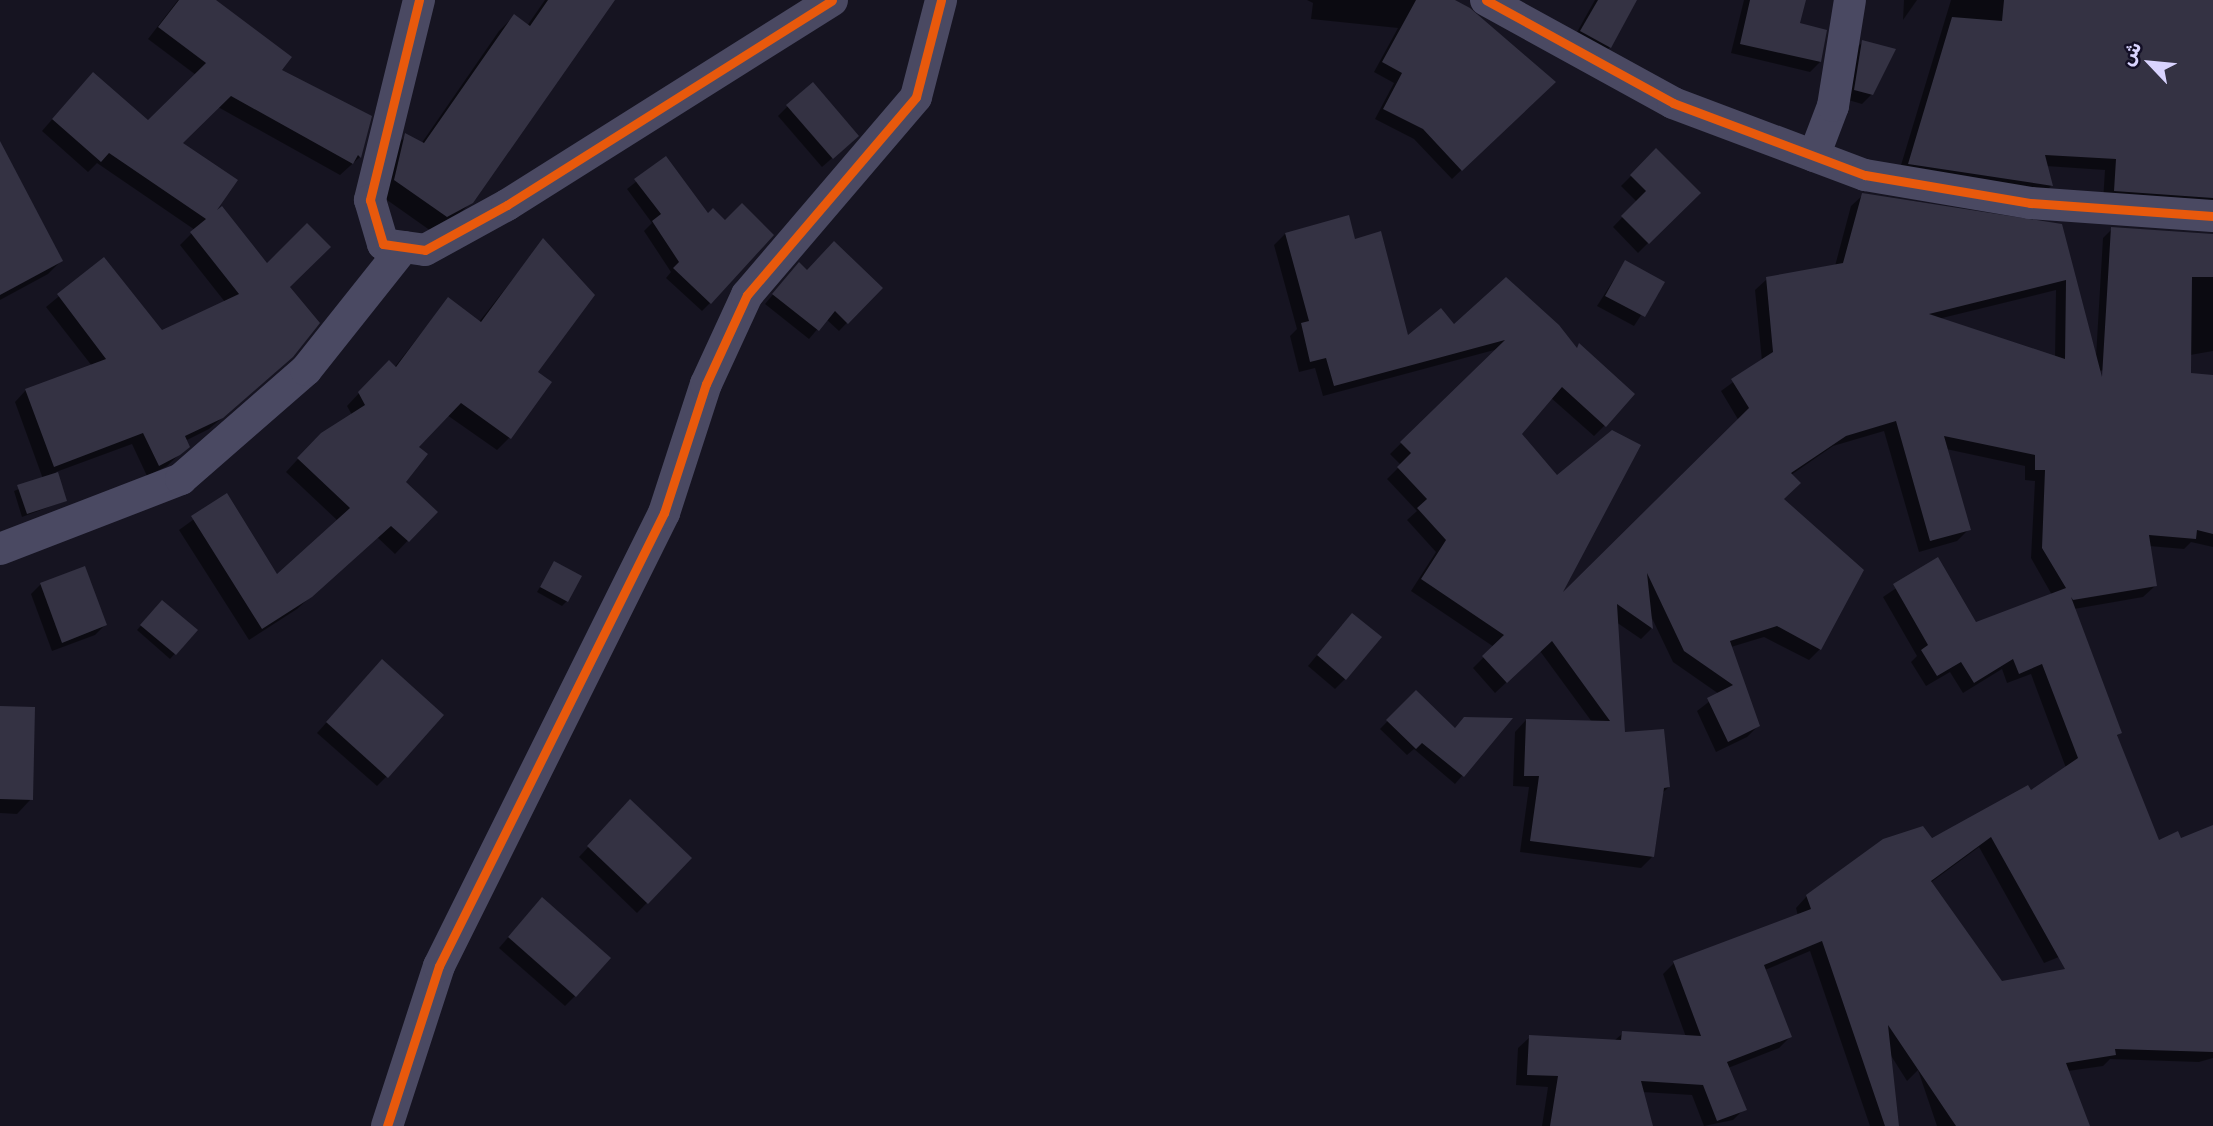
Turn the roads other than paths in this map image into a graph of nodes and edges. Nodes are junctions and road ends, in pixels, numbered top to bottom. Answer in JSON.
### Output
{"nodes":[{"id":1,"x":419,"y":0,"type":"edge"},
{"id":2,"x":832,"y":0,"type":"edge"},
{"id":3,"x":941,"y":0,"type":"edge"},
{"id":4,"x":1486,"y":0,"type":"edge"},
{"id":5,"x":1850,"y":0,"type":"edge"},
{"id":6,"x":1814,"y":156,"type":"junction"},
{"id":7,"x":2213,"y":216,"type":"edge"},
{"id":8,"x":404,"y":247,"type":"junction"},
{"id":9,"x":0,"y":549,"type":"edge"},
{"id":10,"x":387,"y":1126,"type":"edge"}],
"edges":[{"from":1,"to":8,"type":"street"},
{"from":2,"to":8,"type":"street"},
{"from":3,"to":10,"type":"street"},
{"from":4,"to":6,"type":"street"},
{"from":5,"to":6,"type":"street"},
{"from":6,"to":7,"type":"street"},
{"from":8,"to":9,"type":"street"}]}
